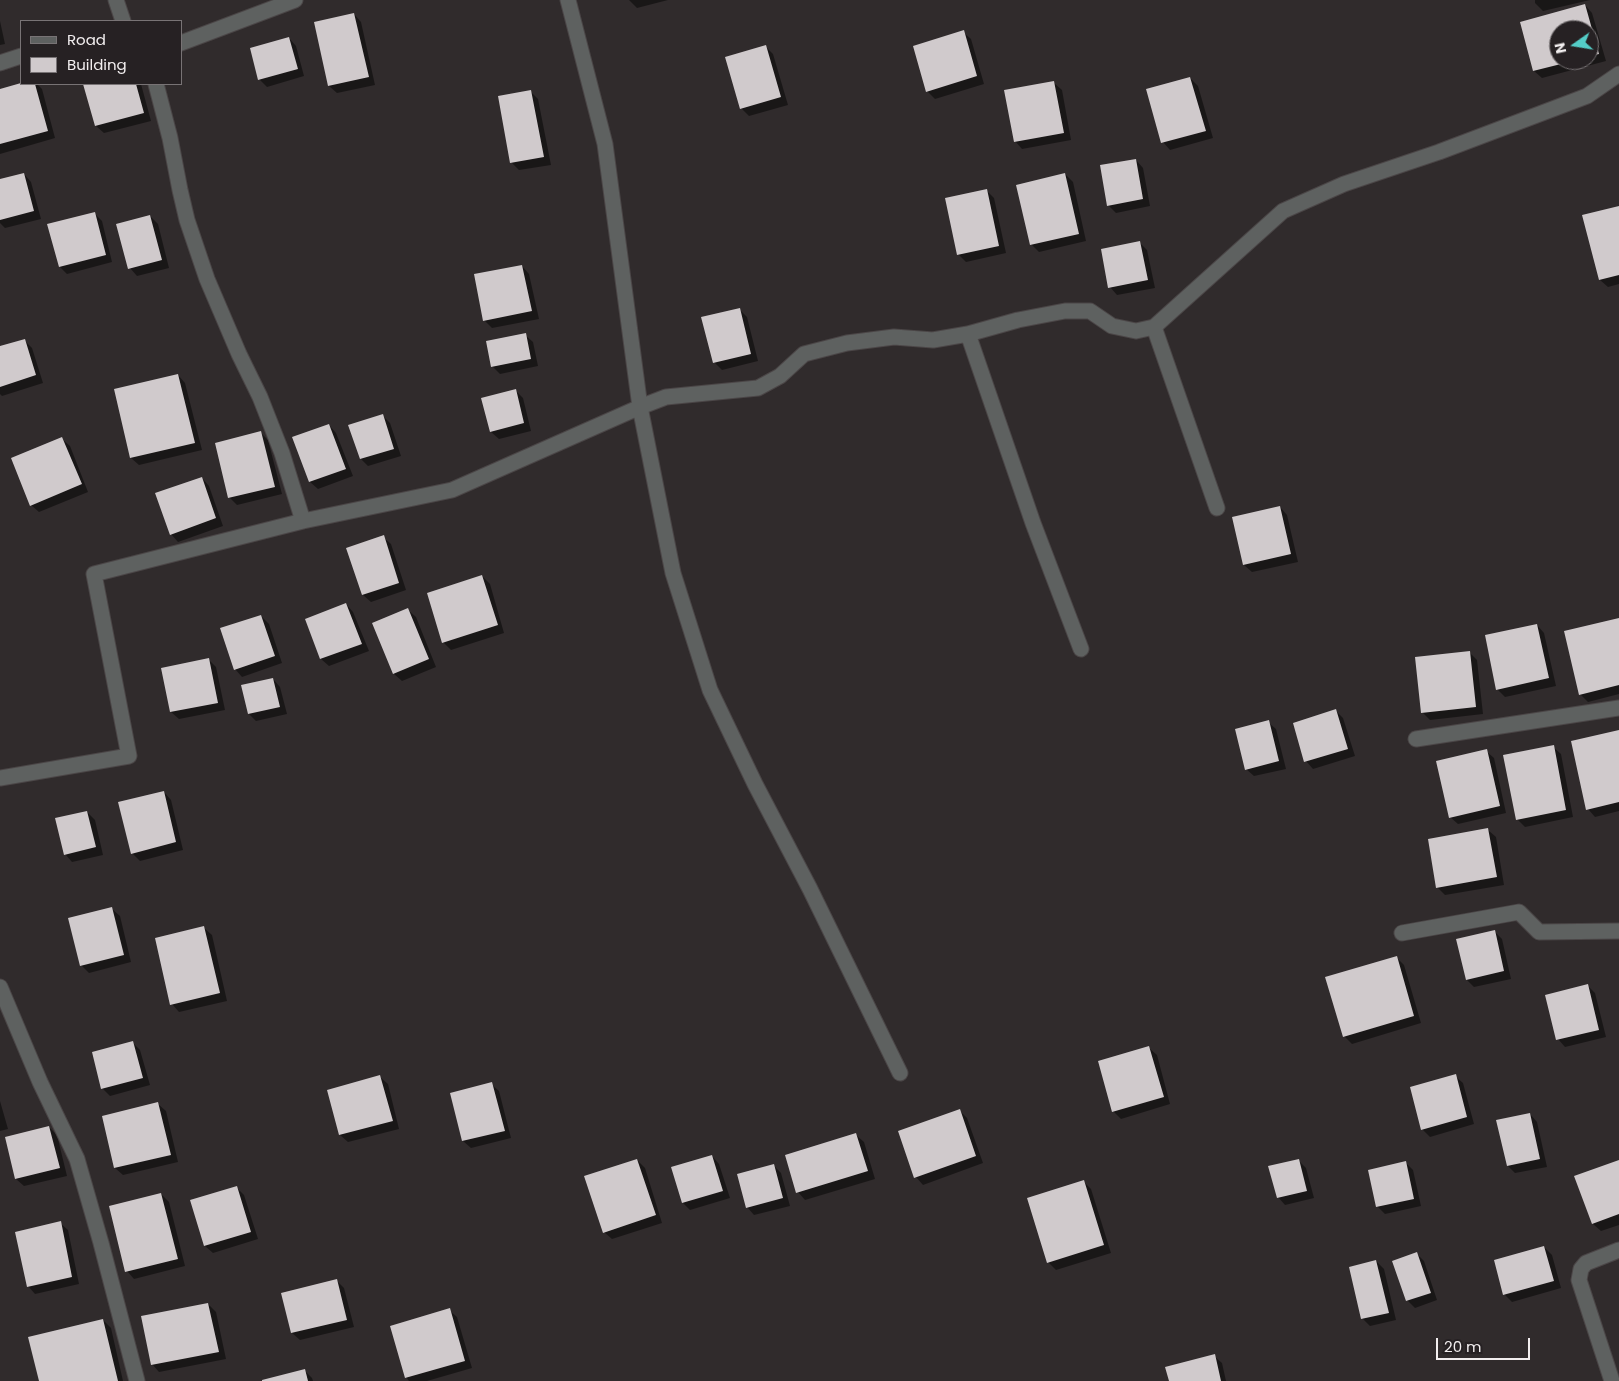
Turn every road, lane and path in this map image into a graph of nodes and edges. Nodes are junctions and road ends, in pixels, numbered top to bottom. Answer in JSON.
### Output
{"nodes":[{"id":1,"x":116,"y":0,"type":"edge"},
{"id":2,"x":295,"y":0,"type":"edge"},
{"id":3,"x":568,"y":0,"type":"edge"},
{"id":4,"x":123,"y":20,"type":"edge"},
{"id":5,"x":182,"y":43,"type":"edge"},
{"id":6,"x":20,"y":56,"type":"edge"},
{"id":7,"x":0,"y":63,"type":"edge"},
{"id":8,"x":1619,"y":74,"type":"edge"},
{"id":9,"x":156,"y":85,"type":"edge"},
{"id":10,"x":1154,"y":327,"type":"junction"},
{"id":11,"x":968,"y":334,"type":"junction"},
{"id":12,"x":640,"y":407,"type":"junction"},
{"id":13,"x":1217,"y":508,"type":"dead end"},
{"id":14,"x":303,"y":521,"type":"junction"},
{"id":15,"x":1082,"y":649,"type":"dead end"},
{"id":16,"x":1619,"y":708,"type":"edge"},
{"id":17,"x":1416,"y":739,"type":"dead end"},
{"id":18,"x":0,"y":778,"type":"edge"},
{"id":19,"x":1619,"y":931,"type":"edge"},
{"id":20,"x":1402,"y":933,"type":"dead end"},
{"id":21,"x":0,"y":987,"type":"edge"},
{"id":22,"x":900,"y":1073,"type":"dead end"},
{"id":23,"x":1619,"y":1250,"type":"edge"},
{"id":24,"x":137,"y":1381,"type":"edge"},
{"id":25,"x":1612,"y":1381,"type":"edge"}],
"edges":[{"from":1,"to":4,"type":"street"},
{"from":2,"to":5,"type":"street"},
{"from":3,"to":12,"type":"street"},
{"from":6,"to":7,"type":"street"},
{"from":8,"to":10,"type":"street"},
{"from":9,"to":14,"type":"street"},
{"from":10,"to":11,"type":"street"},
{"from":10,"to":13,"type":"street"},
{"from":11,"to":12,"type":"street"},
{"from":11,"to":15,"type":"street"},
{"from":12,"to":14,"type":"street"},
{"from":12,"to":22,"type":"street"},
{"from":14,"to":18,"type":"street"},
{"from":16,"to":17,"type":"street"},
{"from":19,"to":20,"type":"street"},
{"from":21,"to":24,"type":"street"},
{"from":23,"to":25,"type":"street"}]}
